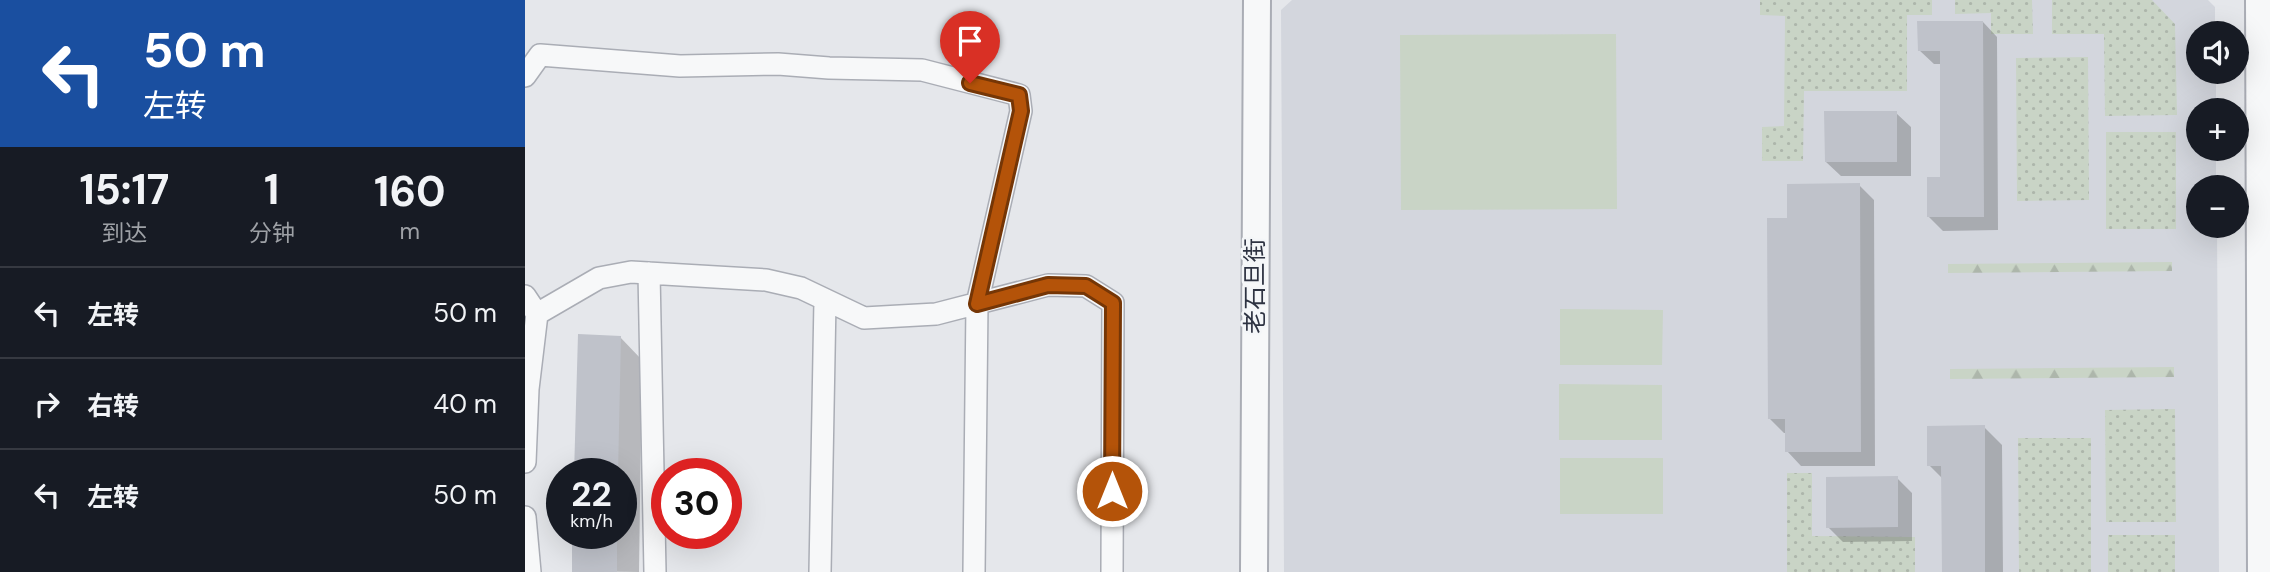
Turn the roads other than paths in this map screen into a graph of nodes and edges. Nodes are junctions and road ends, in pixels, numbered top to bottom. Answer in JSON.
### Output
{"nodes":[{"id":1,"x":1257,"y":0,"type":"edge"},
{"id":2,"x":2259,"y":0,"type":"edge"},
{"id":3,"x":525,"y":76,"type":"edge"},
{"id":4,"x":649,"y":273,"type":"junction"},
{"id":5,"x":525,"y":296,"type":"edge"},
{"id":6,"x":825,"y":300,"type":"junction"},
{"id":7,"x":977,"y":304,"type":"junction"},
{"id":8,"x":537,"y":314,"type":"junction"},
{"id":9,"x":525,"y":463,"type":"edge"},
{"id":10,"x":525,"y":517,"type":"edge"},
{"id":11,"x":530,"y":572,"type":"edge"},
{"id":12,"x":655,"y":572,"type":"edge"},
{"id":13,"x":820,"y":572,"type":"edge"},
{"id":14,"x":974,"y":572,"type":"edge"},
{"id":15,"x":1112,"y":572,"type":"edge"},
{"id":16,"x":1254,"y":572,"type":"edge"},
{"id":17,"x":2260,"y":572,"type":"edge"}],
"edges":[{"from":1,"to":16,"type":"street","name":"老石旦街"},
{"from":2,"to":17,"type":"street"},
{"from":3,"to":7,"type":"street"},
{"from":4,"to":6,"type":"street"},
{"from":4,"to":8,"type":"street"},
{"from":4,"to":12,"type":"street"},
{"from":5,"to":8,"type":"street"},
{"from":6,"to":7,"type":"street"},
{"from":6,"to":13,"type":"street"},
{"from":7,"to":14,"type":"street"},
{"from":7,"to":15,"type":"street"},
{"from":8,"to":9,"type":"street"},
{"from":10,"to":11,"type":"street"}]}
